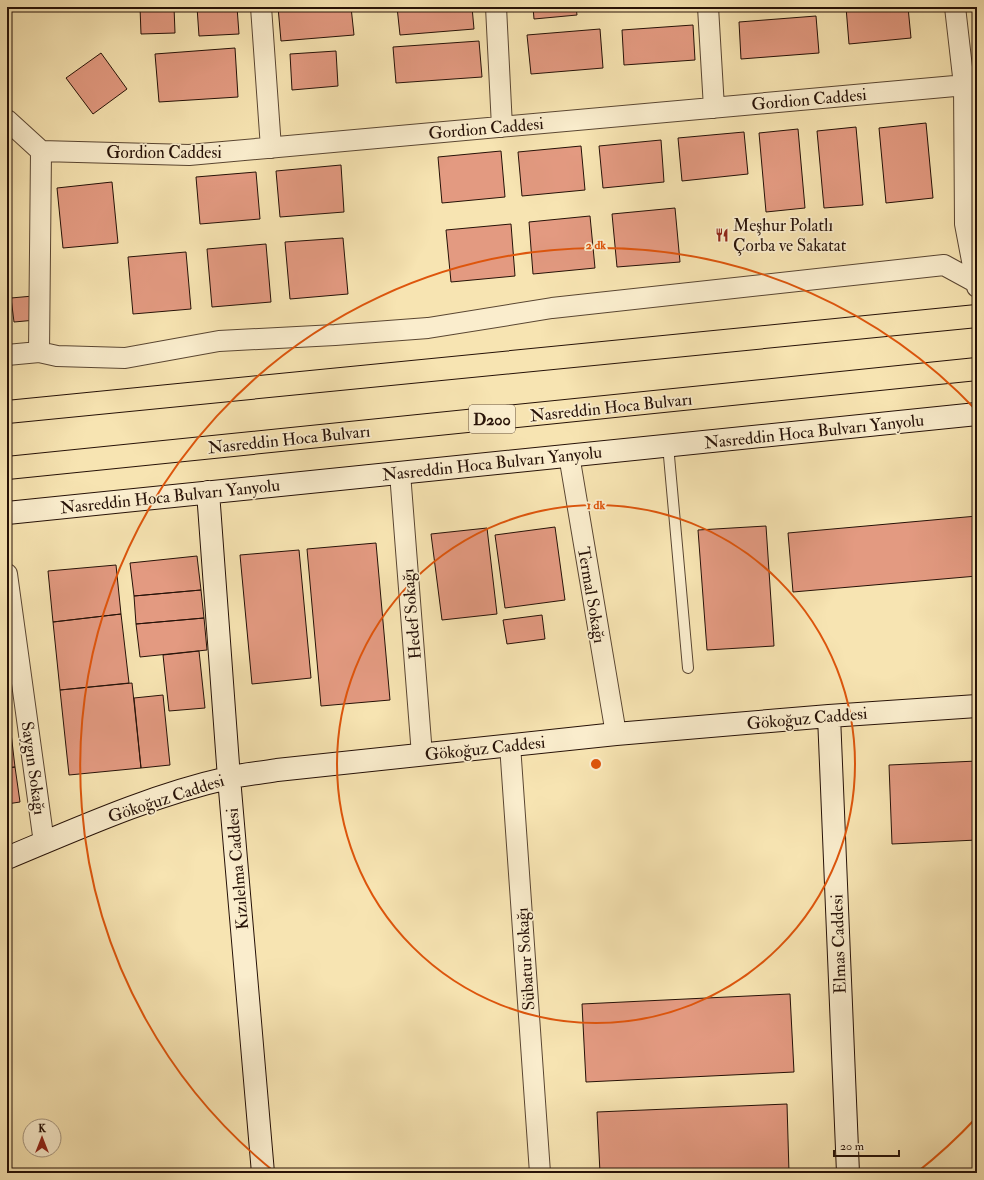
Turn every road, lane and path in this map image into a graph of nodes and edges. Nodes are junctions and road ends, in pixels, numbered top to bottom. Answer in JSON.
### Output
{"nodes":[{"id":1,"x":261,"y":7,"type":"edge"},
{"id":2,"x":496,"y":7,"type":"edge"},
{"id":3,"x":708,"y":7,"type":"edge"},
{"id":4,"x":956,"y":7,"type":"edge"},
{"id":5,"x":970,"y":85,"type":"edge"},
{"id":6,"x":714,"y":108,"type":"junction"},
{"id":7,"x":7,"y":120,"type":"edge"},
{"id":8,"x":502,"y":127,"type":"junction"},
{"id":9,"x":271,"y":148,"type":"junction"},
{"id":10,"x":41,"y":151,"type":"junction"},
{"id":11,"x":977,"y":283,"type":"edge"},
{"id":12,"x":977,"y":287,"type":"edge"},
{"id":13,"x":977,"y":316,"type":"edge"},
{"id":14,"x":39,"y":352,"type":"junction"},
{"id":15,"x":7,"y":355,"type":"edge"},
{"id":16,"x":977,"y":369,"type":"edge"},
{"id":17,"x":7,"y":412,"type":"edge"},
{"id":18,"x":977,"y":414,"type":"edge"},
{"id":19,"x":668,"y":446,"type":"junction"},
{"id":20,"x":569,"y":455,"type":"junction"},
{"id":21,"x":7,"y":468,"type":"edge"},
{"id":22,"x":400,"y":473,"type":"junction"},
{"id":23,"x":208,"y":492,"type":"junction"},
{"id":24,"x":7,"y":513,"type":"edge"},
{"id":25,"x":7,"y":574,"type":"edge"},
{"id":26,"x":688,"y":668,"type":"dead end"},
{"id":27,"x":977,"y":706,"type":"edge"},
{"id":28,"x":829,"y":716,"type":"junction"},
{"id":29,"x":616,"y":734,"type":"junction"},
{"id":30,"x":510,"y":745,"type":"junction"},
{"id":31,"x":422,"y":755,"type":"junction"},
{"id":32,"x":229,"y":778,"type":"junction"},
{"id":33,"x":44,"y":842,"type":"junction"},
{"id":34,"x":7,"y":858,"type":"edge"},
{"id":35,"x":262,"y":1173,"type":"edge"},
{"id":36,"x":540,"y":1173,"type":"edge"},
{"id":37,"x":848,"y":1173,"type":"edge"}],
"edges":[{"from":1,"to":9,"type":"street"},
{"from":2,"to":8,"type":"street"},
{"from":3,"to":6,"type":"street"},
{"from":4,"to":5,"type":"street"},
{"from":5,"to":6,"type":"street","name":"Gordion Caddesi"},
{"from":5,"to":11,"type":"street"},
{"from":6,"to":8,"type":"street","name":"Gordion Caddesi"},
{"from":7,"to":10,"type":"street"},
{"from":8,"to":9,"type":"street","name":"Gordion Caddesi"},
{"from":9,"to":10,"type":"street","name":"Gordion Caddesi"},
{"from":10,"to":14,"type":"street"},
{"from":11,"to":12,"type":"street"},
{"from":11,"to":14,"type":"street"},
{"from":13,"to":17,"type":"highway"},
{"from":14,"to":15,"type":"street"},
{"from":16,"to":21,"type":"highway","name":"Nasreddin Hoca Bulvarı","number":"D200"},
{"from":18,"to":19,"type":"street","name":"Nasreddin Hoca Bulvarı Yanyolu"},
{"from":19,"to":20,"type":"street","name":"Nasreddin Hoca Bulvarı Yanyolu"},
{"from":19,"to":26,"type":"lane"},
{"from":20,"to":22,"type":"street","name":"Nasreddin Hoca Bulvarı Yanyolu"},
{"from":20,"to":29,"type":"street","name":"Termal Sokağı"},
{"from":22,"to":23,"type":"street","name":"Nasreddin Hoca Bulvarı Yanyolu"},
{"from":22,"to":31,"type":"street","name":"Hedef Sokağı"},
{"from":23,"to":24,"type":"street","name":"Nasreddin Hoca Bulvarı Yanyolu"},
{"from":23,"to":32,"type":"street","name":"Kızılelma Caddesi"},
{"from":25,"to":33,"type":"street","name":"Saygın Sokağı"},
{"from":27,"to":28,"type":"street","name":"Gökoğuz Caddesi"},
{"from":28,"to":29,"type":"street","name":"Gökoğuz Caddesi"},
{"from":28,"to":37,"type":"street","name":"Elmas Caddesi"},
{"from":29,"to":30,"type":"street","name":"Gökoğuz Caddesi"},
{"from":30,"to":31,"type":"street","name":"Gökoğuz Caddesi"},
{"from":30,"to":36,"type":"street","name":"Sübatur Sokağı"},
{"from":31,"to":32,"type":"street","name":"Gökoğuz Caddesi"},
{"from":32,"to":33,"type":"street","name":"Gökoğuz Caddesi"},
{"from":32,"to":35,"type":"street","name":"Kızılelma Caddesi"},
{"from":33,"to":34,"type":"street","name":"Gökoğuz Caddesi"}]}
